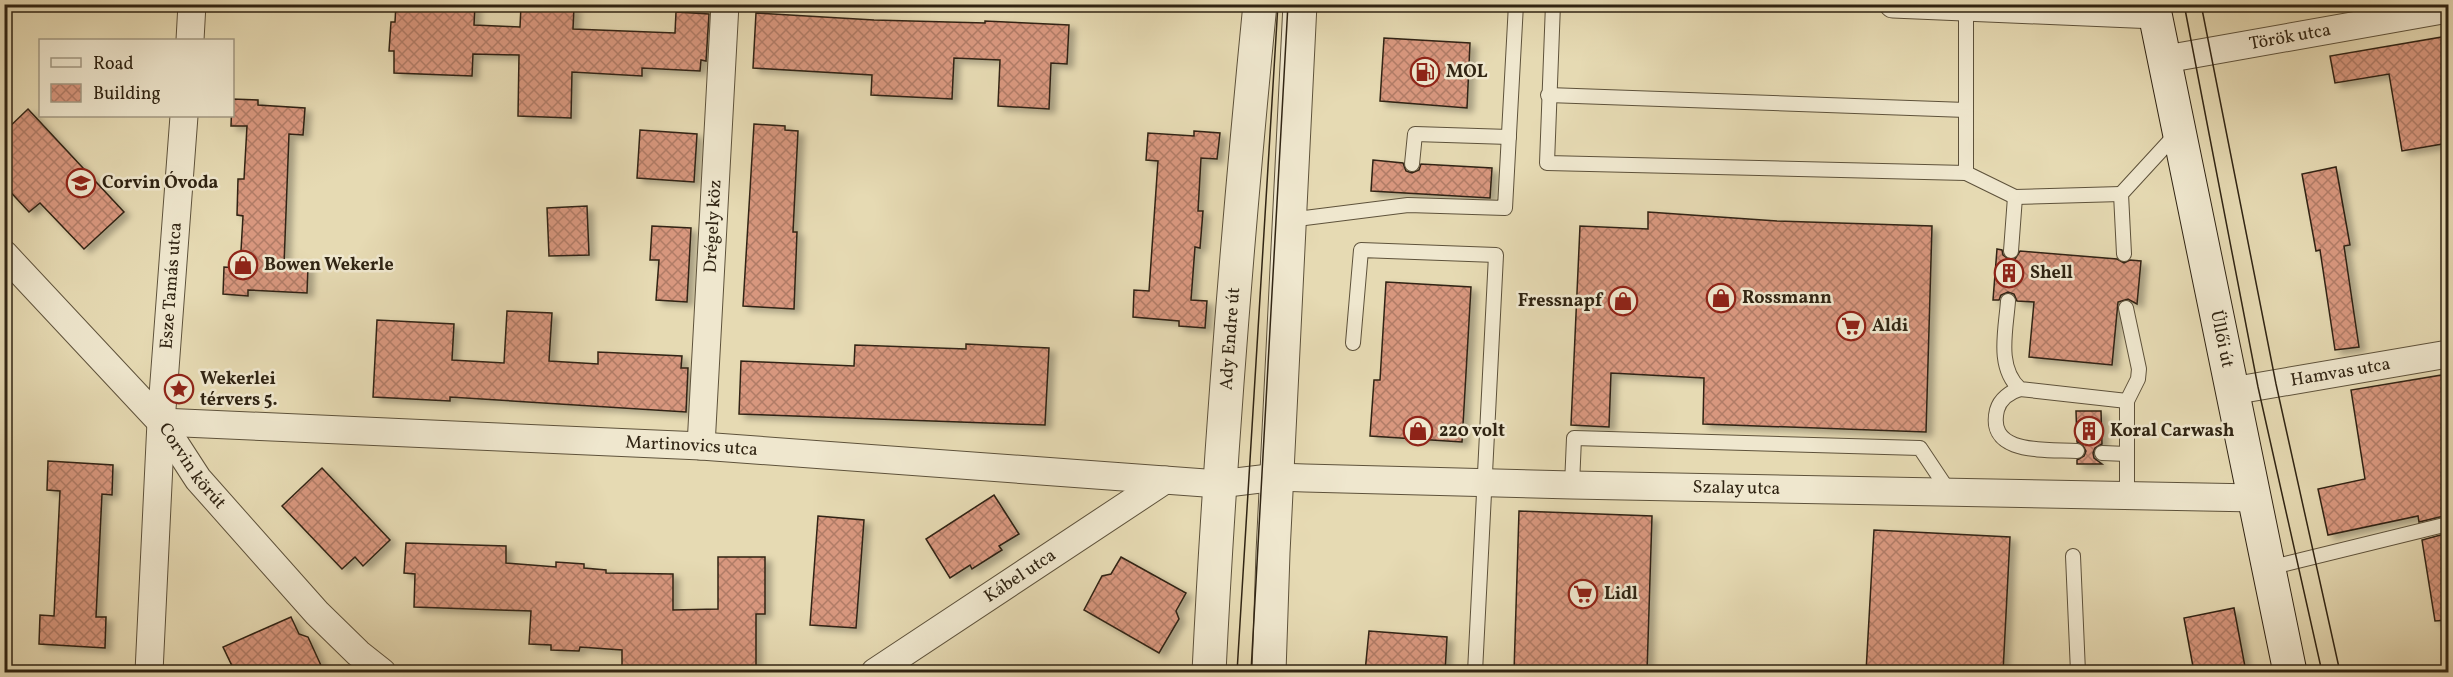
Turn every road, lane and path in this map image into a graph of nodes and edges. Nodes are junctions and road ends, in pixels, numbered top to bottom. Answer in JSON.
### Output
{"nodes":[{"id":1,"x":192,"y":4,"type":"edge"},
{"id":2,"x":725,"y":4,"type":"edge"},
{"id":3,"x":1260,"y":4,"type":"edge"},
{"id":4,"x":1300,"y":4,"type":"edge"},
{"id":5,"x":1516,"y":4,"type":"edge"},
{"id":6,"x":1553,"y":4,"type":"edge"},
{"id":7,"x":1893,"y":4,"type":"edge"},
{"id":8,"x":1966,"y":8,"type":"junction"},
{"id":9,"x":2448,"y":9,"type":"edge"},
{"id":10,"x":2154,"y":10,"type":"edge"},
{"id":11,"x":190,"y":39,"type":"edge"},
{"id":12,"x":2166,"y":59,"type":"junction"},
{"id":13,"x":1548,"y":94,"type":"junction"},
{"id":14,"x":1966,"y":110,"type":"junction"},
{"id":15,"x":184,"y":117,"type":"edge"},
{"id":16,"x":2179,"y":130,"type":"junction"},
{"id":17,"x":1509,"y":137,"type":"junction"},
{"id":18,"x":1412,"y":164,"type":"dead end"},
{"id":19,"x":1966,"y":173,"type":"junction"},
{"id":20,"x":2121,"y":194,"type":"junction"},
{"id":21,"x":2015,"y":197,"type":"junction"},
{"id":22,"x":1290,"y":220,"type":"junction"},
{"id":23,"x":2011,"y":250,"type":"dead end"},
{"id":24,"x":4,"y":254,"type":"edge"},
{"id":25,"x":2124,"y":254,"type":"dead end"},
{"id":26,"x":2008,"y":301,"type":"dead end"},
{"id":27,"x":2126,"y":308,"type":"dead end"},
{"id":28,"x":1353,"y":343,"type":"dead end"},
{"id":29,"x":2448,"y":354,"type":"edge"},
{"id":30,"x":2020,"y":389,"type":"junction"},
{"id":31,"x":2232,"y":391,"type":"junction"},
{"id":32,"x":2127,"y":401,"type":"junction"},
{"id":33,"x":161,"y":422,"type":"junction"},
{"id":34,"x":700,"y":446,"type":"junction"},
{"id":35,"x":2077,"y":451,"type":"dead end"},
{"id":36,"x":2102,"y":453,"type":"dead end"},
{"id":37,"x":2127,"y":454,"type":"junction"},
{"id":38,"x":1277,"y":477,"type":"junction"},
{"id":39,"x":1165,"y":480,"type":"junction"},
{"id":40,"x":1484,"y":483,"type":"junction"},
{"id":41,"x":1219,"y":484,"type":"junction"},
{"id":42,"x":1572,"y":485,"type":"junction"},
{"id":43,"x":1950,"y":493,"type":"junction"},
{"id":44,"x":2127,"y":496,"type":"junction"},
{"id":45,"x":2256,"y":498,"type":"junction"},
{"id":46,"x":2448,"y":524,"type":"edge"},
{"id":47,"x":2073,"y":556,"type":"dead end"},
{"id":48,"x":2269,"y":568,"type":"junction"},
{"id":49,"x":149,"y":672,"type":"edge"},
{"id":50,"x":382,"y":672,"type":"edge"},
{"id":51,"x":875,"y":672,"type":"edge"},
{"id":52,"x":1209,"y":672,"type":"edge"},
{"id":53,"x":1269,"y":672,"type":"edge"},
{"id":54,"x":1475,"y":672,"type":"edge"},
{"id":55,"x":2078,"y":672,"type":"edge"},
{"id":56,"x":2290,"y":672,"type":"edge"}],
"edges":[{"from":1,"to":11,"type":"street"},
{"from":2,"to":34,"type":"street","name":"Drégely köz"},
{"from":3,"to":41,"type":"street","name":"Ady Endre út"},
{"from":4,"to":22,"type":"street"},
{"from":5,"to":17,"type":"lane"},
{"from":6,"to":13,"type":"lane"},
{"from":7,"to":8,"type":"street"},
{"from":8,"to":10,"type":"street"},
{"from":8,"to":14,"type":"lane"},
{"from":9,"to":12,"type":"street","name":"Török utca"},
{"from":10,"to":12,"type":"street","name":"Üllői út"},
{"from":12,"to":16,"type":"street","name":"Üllői út"},
{"from":13,"to":14,"type":"lane"},
{"from":13,"to":19,"type":"lane"},
{"from":14,"to":19,"type":"lane"},
{"from":15,"to":33,"type":"street","name":"Esze Tamás utca"},
{"from":16,"to":20,"type":"lane"},
{"from":16,"to":31,"type":"street","name":"Üllői út"},
{"from":17,"to":18,"type":"lane"},
{"from":17,"to":22,"type":"lane"},
{"from":19,"to":21,"type":"lane"},
{"from":20,"to":21,"type":"lane"},
{"from":20,"to":25,"type":"lane"},
{"from":21,"to":23,"type":"lane"},
{"from":22,"to":38,"type":"street"},
{"from":24,"to":33,"type":"street","name":"Corvin körút"},
{"from":26,"to":30,"type":"lane"},
{"from":27,"to":32,"type":"lane"},
{"from":28,"to":40,"type":"lane"},
{"from":29,"to":31,"type":"street","name":"Hamvas utca"},
{"from":30,"to":32,"type":"lane"},
{"from":30,"to":35,"type":"lane"},
{"from":31,"to":45,"type":"street","name":"Üllői út"},
{"from":32,"to":37,"type":"lane"},
{"from":33,"to":34,"type":"street","name":"Martinovics utca"},
{"from":33,"to":49,"type":"street","name":"Esze Tamás utca"},
{"from":33,"to":50,"type":"street","name":"Corvin körút"},
{"from":34,"to":39,"type":"street","name":"Martinovics utca"},
{"from":36,"to":37,"type":"lane"},
{"from":37,"to":44,"type":"lane"},
{"from":38,"to":40,"type":"street","name":"Szalay utca"},
{"from":38,"to":41,"type":"street","name":"Szalay utca"},
{"from":38,"to":53,"type":"street"},
{"from":39,"to":41,"type":"street","name":"Martinovics utca"},
{"from":39,"to":51,"type":"street","name":"Kábel utca"},
{"from":40,"to":42,"type":"street","name":"Szalay utca"},
{"from":40,"to":54,"type":"lane"},
{"from":41,"to":52,"type":"street","name":"Ady Endre út"},
{"from":42,"to":43,"type":"street","name":"Szalay utca"},
{"from":42,"to":43,"type":"lane"},
{"from":43,"to":44,"type":"street","name":"Szalay utca"},
{"from":44,"to":45,"type":"street","name":"Szalay utca"},
{"from":45,"to":48,"type":"street","name":"Üllői út"},
{"from":46,"to":48,"type":"lane"},
{"from":47,"to":55,"type":"lane"},
{"from":48,"to":56,"type":"street","name":"Üllői út"}]}
